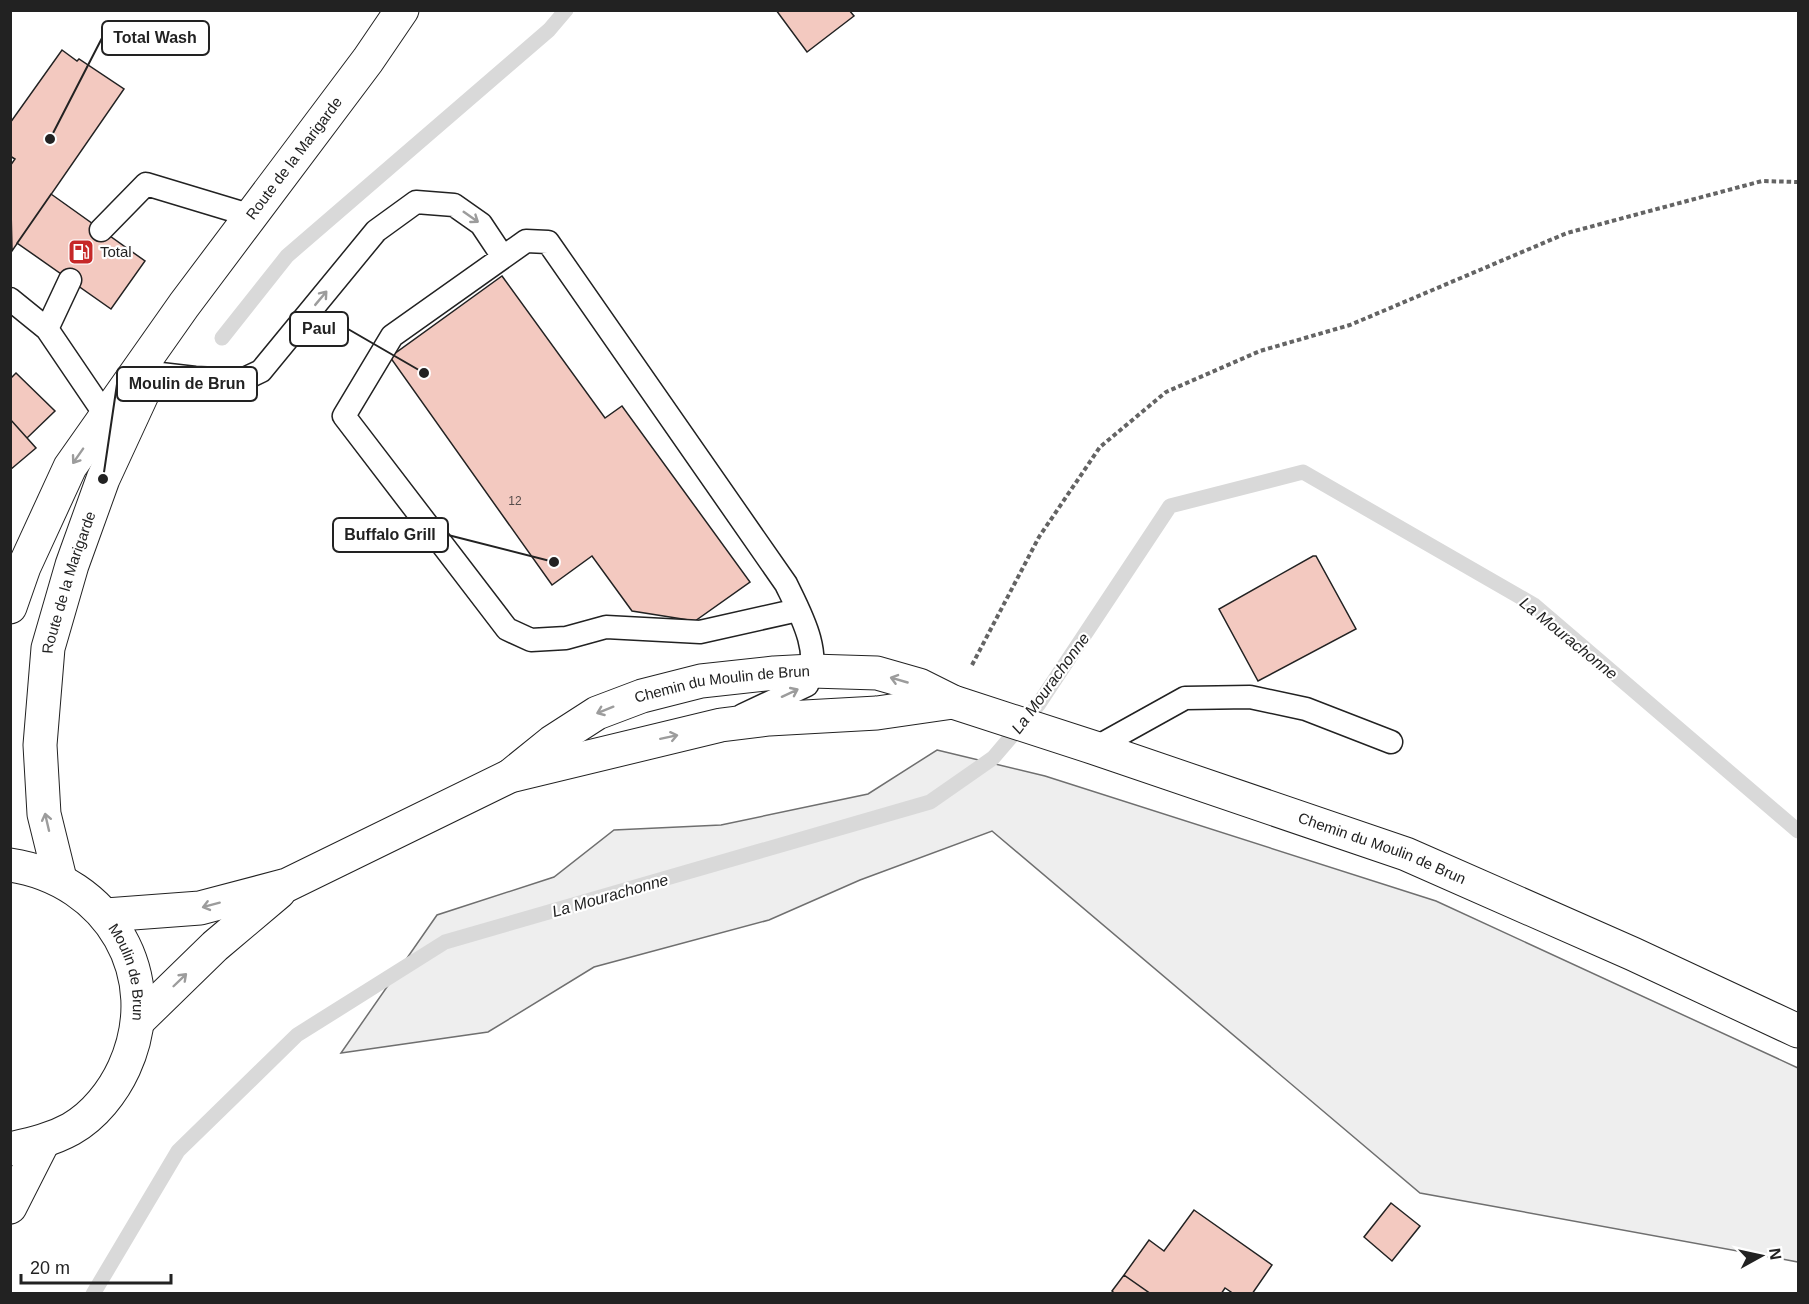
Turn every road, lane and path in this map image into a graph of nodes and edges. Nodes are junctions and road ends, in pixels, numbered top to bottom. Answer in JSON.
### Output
{"nodes":[{"id":1,"x":402,"y":10,"type":"edge"},
{"id":2,"x":1798,"y":183,"type":"edge"},
{"id":3,"x":252,"y":216,"type":"junction"},
{"id":4,"x":101,"y":230,"type":"dead end"},
{"id":5,"x":503,"y":257,"type":"junction"},
{"id":6,"x":70,"y":280,"type":"dead end"},
{"id":7,"x":10,"y":299,"type":"edge"},
{"id":8,"x":184,"y":305,"type":"junction"},
{"id":9,"x":47,"y":329,"type":"junction"},
{"id":10,"x":152,"y":373,"type":"junction"},
{"id":11,"x":106,"y":416,"type":"junction"},
{"id":12,"x":10,"y":607,"type":"edge"},
{"id":13,"x":798,"y":610,"type":"junction"},
{"id":14,"x":812,"y":671,"type":"junction"},
{"id":15,"x":966,"y":707,"type":"junction"},
{"id":16,"x":721,"y":725,"type":"junction"},
{"id":17,"x":1391,"y":742,"type":"dead end"},
{"id":18,"x":1095,"y":748,"type":"junction"},
{"id":19,"x":510,"y":776,"type":"junction"},
{"id":20,"x":10,"y":865,"type":"edge"},
{"id":21,"x":60,"y":879,"type":"junction"},
{"id":22,"x":287,"y":885,"type":"junction"},
{"id":23,"x":106,"y":915,"type":"junction"},
{"id":24,"x":138,"y":1021,"type":"junction"},
{"id":25,"x":1798,"y":1030,"type":"edge"},
{"id":26,"x":43,"y":1142,"type":"junction"},
{"id":27,"x":10,"y":1149,"type":"edge"},
{"id":28,"x":10,"y":1207,"type":"edge"}],
"edges":[{"from":1,"to":3,"type":"street","name":"Route de la Marigarde"},
{"from":2,"to":15,"type":"path"},
{"from":3,"to":4,"type":"lane"},
{"from":3,"to":8,"type":"street","name":"Route de la Marigarde"},
{"from":10,"to":5,"type":"lane","one_way":true},
{"from":5,"to":13,"type":"lane"},
{"from":5,"to":13,"type":"lane"},
{"from":6,"to":9,"type":"lane"},
{"from":7,"to":9,"type":"lane"},
{"from":8,"to":10,"type":"street","name":"Route de la Marigarde"},
{"from":8,"to":11,"type":"street","name":"Route de la Marigarde"},
{"from":9,"to":11,"type":"lane"},
{"from":21,"to":10,"type":"street","name":"Route de la Marigarde","one_way":true},
{"from":11,"to":12,"type":"street","name":"Route de la Marigarde","one_way":true},
{"from":13,"to":14,"type":"lane"},
{"from":15,"to":14,"type":"street","name":"Chemin du Moulin de Brun","one_way":true},
{"from":16,"to":14,"type":"lane","one_way":true},
{"from":14,"to":19,"type":"street","name":"Chemin du Moulin de Brun","one_way":true},
{"from":15,"to":16,"type":"street","name":"Chemin du Moulin de Brun"},
{"from":15,"to":18,"type":"street","name":"Chemin du Moulin de Brun"},
{"from":19,"to":16,"type":"street","name":"Chemin du Moulin de Brun","one_way":true},
{"from":17,"to":18,"type":"lane"},
{"from":18,"to":25,"type":"street","name":"Chemin du Moulin de Brun"},
{"from":19,"to":22,"type":"street","name":"Chemin du Moulin de Brun"},
{"from":20,"to":21,"type":"street","name":"Moulin de Brun"},
{"from":21,"to":23,"type":"street","name":"Moulin de Brun"},
{"from":22,"to":23,"type":"street","name":"Chemin du Moulin de Brun","one_way":true},
{"from":24,"to":22,"type":"street","name":"Chemin du Moulin de Brun","one_way":true},
{"from":23,"to":24,"type":"street","name":"Moulin de Brun"},
{"from":24,"to":26,"type":"street","name":"Moulin de Brun"},
{"from":26,"to":27,"type":"street","name":"Moulin de Brun"},
{"from":26,"to":28,"type":"street"}]}
